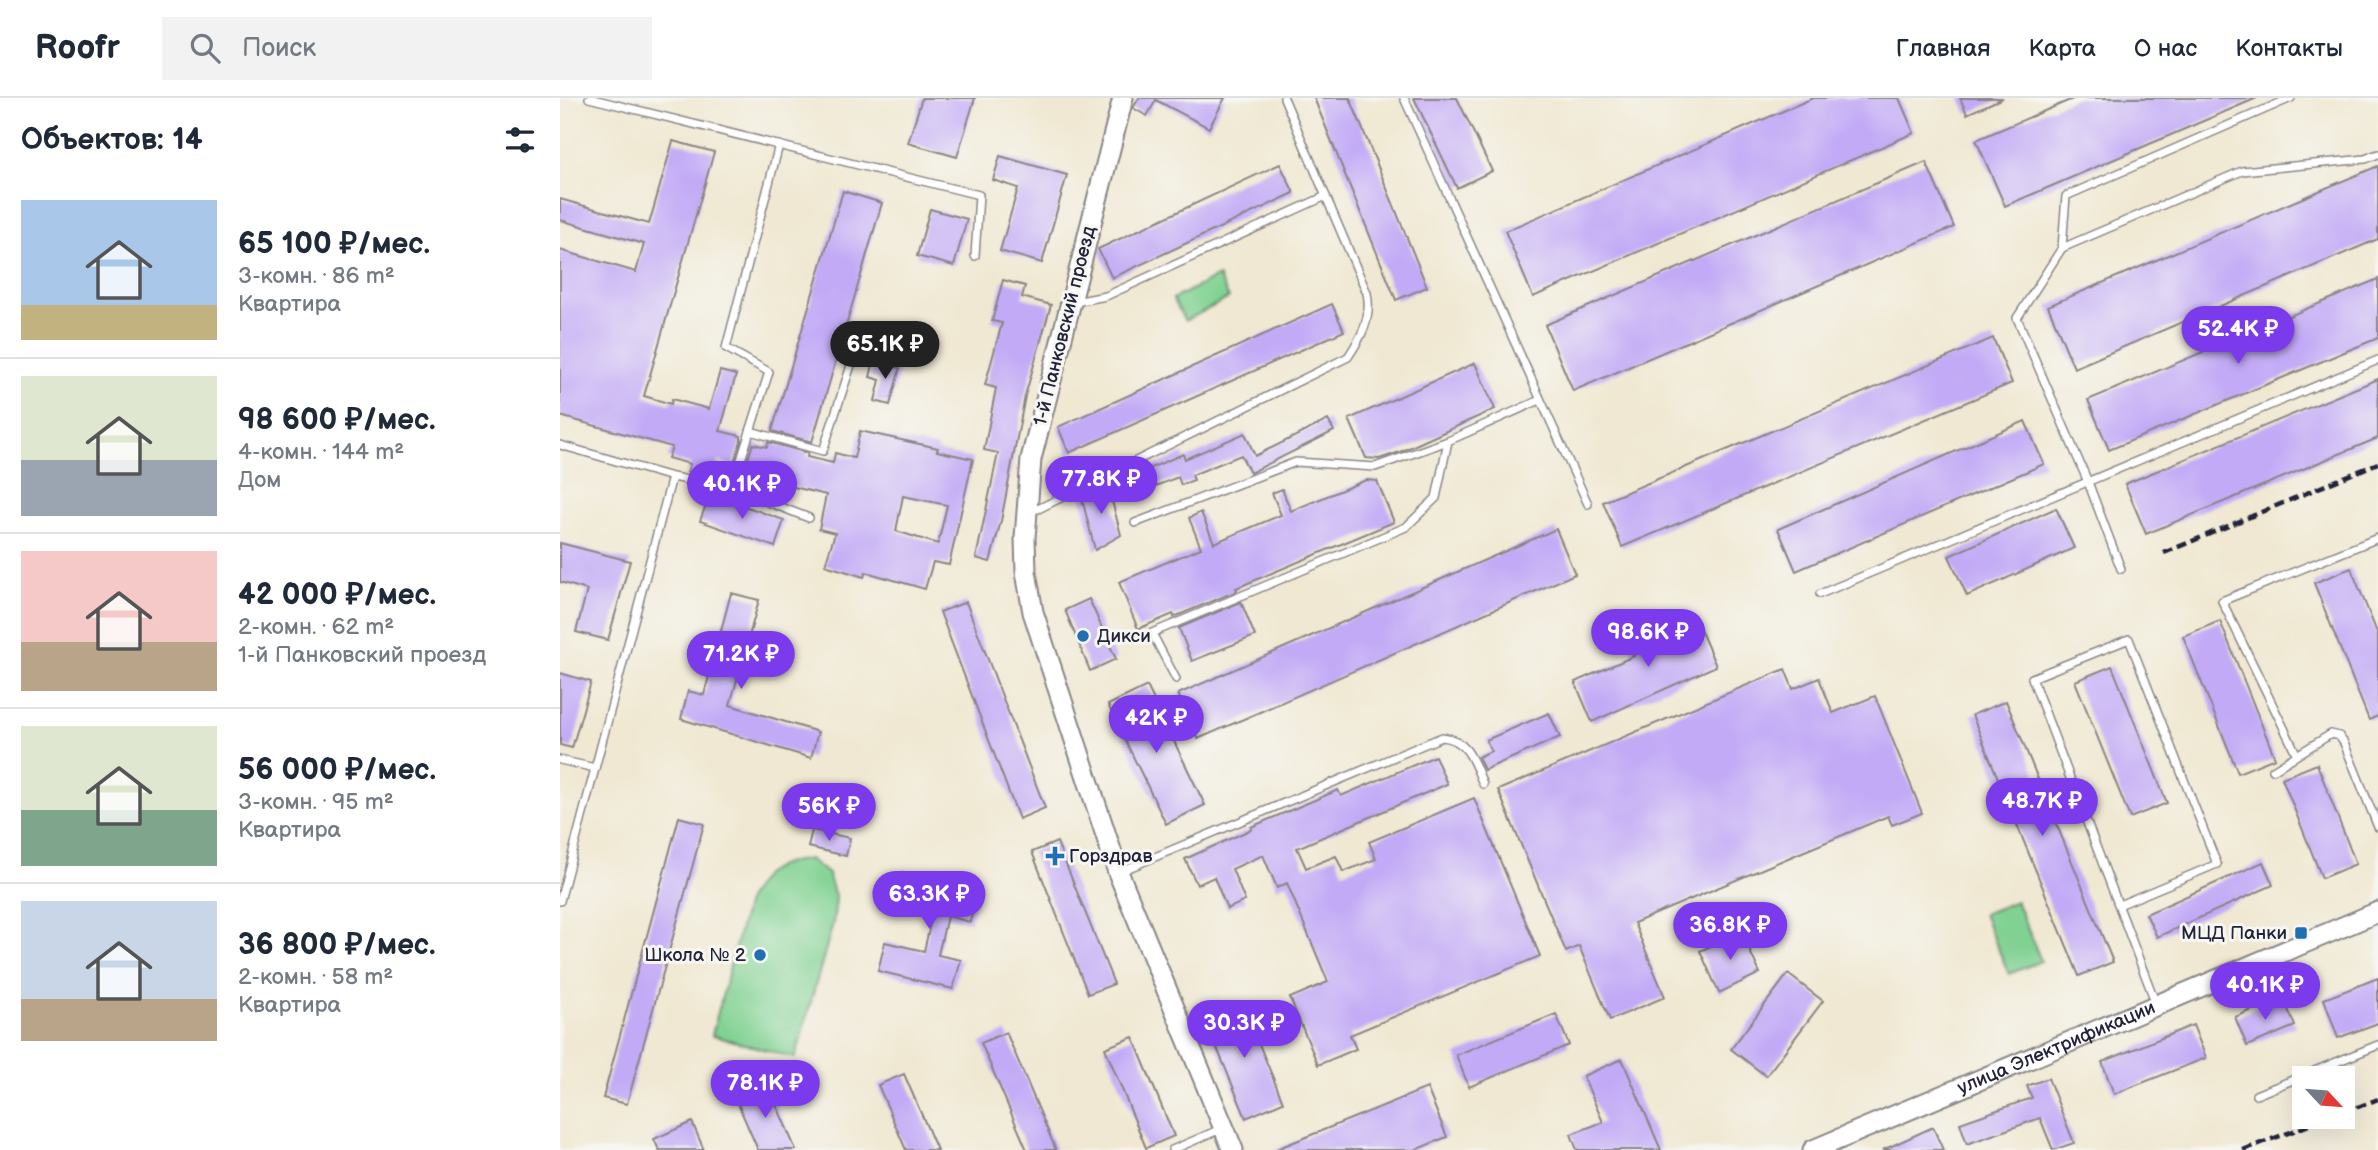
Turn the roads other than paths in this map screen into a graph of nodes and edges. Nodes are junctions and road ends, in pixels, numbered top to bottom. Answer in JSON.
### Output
{"nodes":[{"id":1,"x":589,"y":98,"type":"edge"},
{"id":2,"x":1123,"y":98,"type":"edge"},
{"id":3,"x":1284,"y":98,"type":"edge"},
{"id":4,"x":1405,"y":98,"type":"edge"},
{"id":5,"x":2291,"y":98,"type":"edge"},
{"id":6,"x":779,"y":145,"type":"junction"},
{"id":7,"x":2378,"y":154,"type":"edge"},
{"id":8,"x":1326,"y":196,"type":"junction"},
{"id":9,"x":2062,"y":248,"type":"junction"},
{"id":10,"x":975,"y":256,"type":"dead end"},
{"id":11,"x":1072,"y":300,"type":"junction"},
{"id":12,"x":855,"y":353,"type":"dead end"},
{"id":13,"x":2378,"y":360,"type":"edge"},
{"id":14,"x":1541,"y":400,"type":"junction"},
{"id":15,"x":750,"y":431,"type":"junction"},
{"id":16,"x":1448,"y":441,"type":"junction"},
{"id":17,"x":560,"y":444,"type":"edge"},
{"id":18,"x":672,"y":477,"type":"junction"},
{"id":19,"x":2088,"y":482,"type":"junction"},
{"id":20,"x":732,"y":488,"type":"junction"},
{"id":21,"x":1588,"y":504,"type":"dead end"},
{"id":22,"x":1026,"y":507,"type":"junction"},
{"id":23,"x":809,"y":518,"type":"dead end"},
{"id":24,"x":1135,"y":523,"type":"dead end"},
{"id":25,"x":2378,"y":538,"type":"edge"},
{"id":26,"x":2121,"y":569,"type":"dead end"},
{"id":27,"x":1820,"y":594,"type":"dead end"},
{"id":28,"x":1176,"y":679,"type":"dead end"},
{"id":29,"x":2297,"y":755,"type":"junction"},
{"id":30,"x":560,"y":760,"type":"edge"},
{"id":31,"x":595,"y":768,"type":"junction"},
{"id":32,"x":2273,"y":770,"type":"dead end"},
{"id":33,"x":1483,"y":784,"type":"dead end"},
{"id":34,"x":2378,"y":827,"type":"edge"},
{"id":35,"x":1118,"y":872,"type":"junction"},
{"id":36,"x":560,"y":901,"type":"edge"},
{"id":37,"x":2119,"y":905,"type":"junction"},
{"id":38,"x":2378,"y":912,"type":"edge"},
{"id":39,"x":2156,"y":1005,"type":"junction"},
{"id":40,"x":2378,"y":1045,"type":"edge"},
{"id":41,"x":2256,"y":1095,"type":"dead end"},
{"id":42,"x":1224,"y":1128,"type":"junction"},
{"id":43,"x":1172,"y":1150,"type":"edge"},
{"id":44,"x":1233,"y":1150,"type":"edge"},
{"id":45,"x":1813,"y":1150,"type":"edge"}],
"edges":[{"from":1,"to":6,"type":"lane"},
{"from":2,"to":11,"type":"street","name":"1-й Панковский проезд"},
{"from":3,"to":8,"type":"lane"},
{"from":4,"to":14,"type":"lane"},
{"from":5,"to":9,"type":"lane"},
{"from":6,"to":10,"type":"lane"},
{"from":6,"to":15,"type":"lane"},
{"from":7,"to":9,"type":"lane"},
{"from":8,"to":11,"type":"lane"},
{"from":8,"to":22,"type":"lane"},
{"from":9,"to":19,"type":"lane"},
{"from":11,"to":22,"type":"street","name":"1-й Панковский проезд"},
{"from":12,"to":15,"type":"lane"},
{"from":13,"to":19,"type":"lane"},
{"from":14,"to":16,"type":"lane"},
{"from":14,"to":21,"type":"lane"},
{"from":15,"to":20,"type":"lane"},
{"from":16,"to":24,"type":"lane"},
{"from":16,"to":28,"type":"lane"},
{"from":17,"to":18,"type":"lane"},
{"from":18,"to":20,"type":"lane"},
{"from":18,"to":31,"type":"lane"},
{"from":19,"to":26,"type":"lane"},
{"from":19,"to":27,"type":"lane"},
{"from":20,"to":23,"type":"lane"},
{"from":22,"to":35,"type":"street","name":"1-й Панковский проезд"},
{"from":25,"to":29,"type":"lane"},
{"from":29,"to":32,"type":"lane"},
{"from":29,"to":34,"type":"lane"},
{"from":30,"to":31,"type":"lane"},
{"from":31,"to":36,"type":"lane"},
{"from":33,"to":35,"type":"lane"},
{"from":35,"to":42,"type":"street","name":"1-й Панковский проезд"},
{"from":37,"to":37,"type":"lane"},
{"from":37,"to":39,"type":"lane"},
{"from":38,"to":39,"type":"street","name":"улица Электрификации"},
{"from":39,"to":45,"type":"street","name":"улица Электрификации"},
{"from":40,"to":41,"type":"lane"},
{"from":42,"to":43,"type":"lane"},
{"from":42,"to":44,"type":"street","name":"1-й Панковский проезд"}]}
